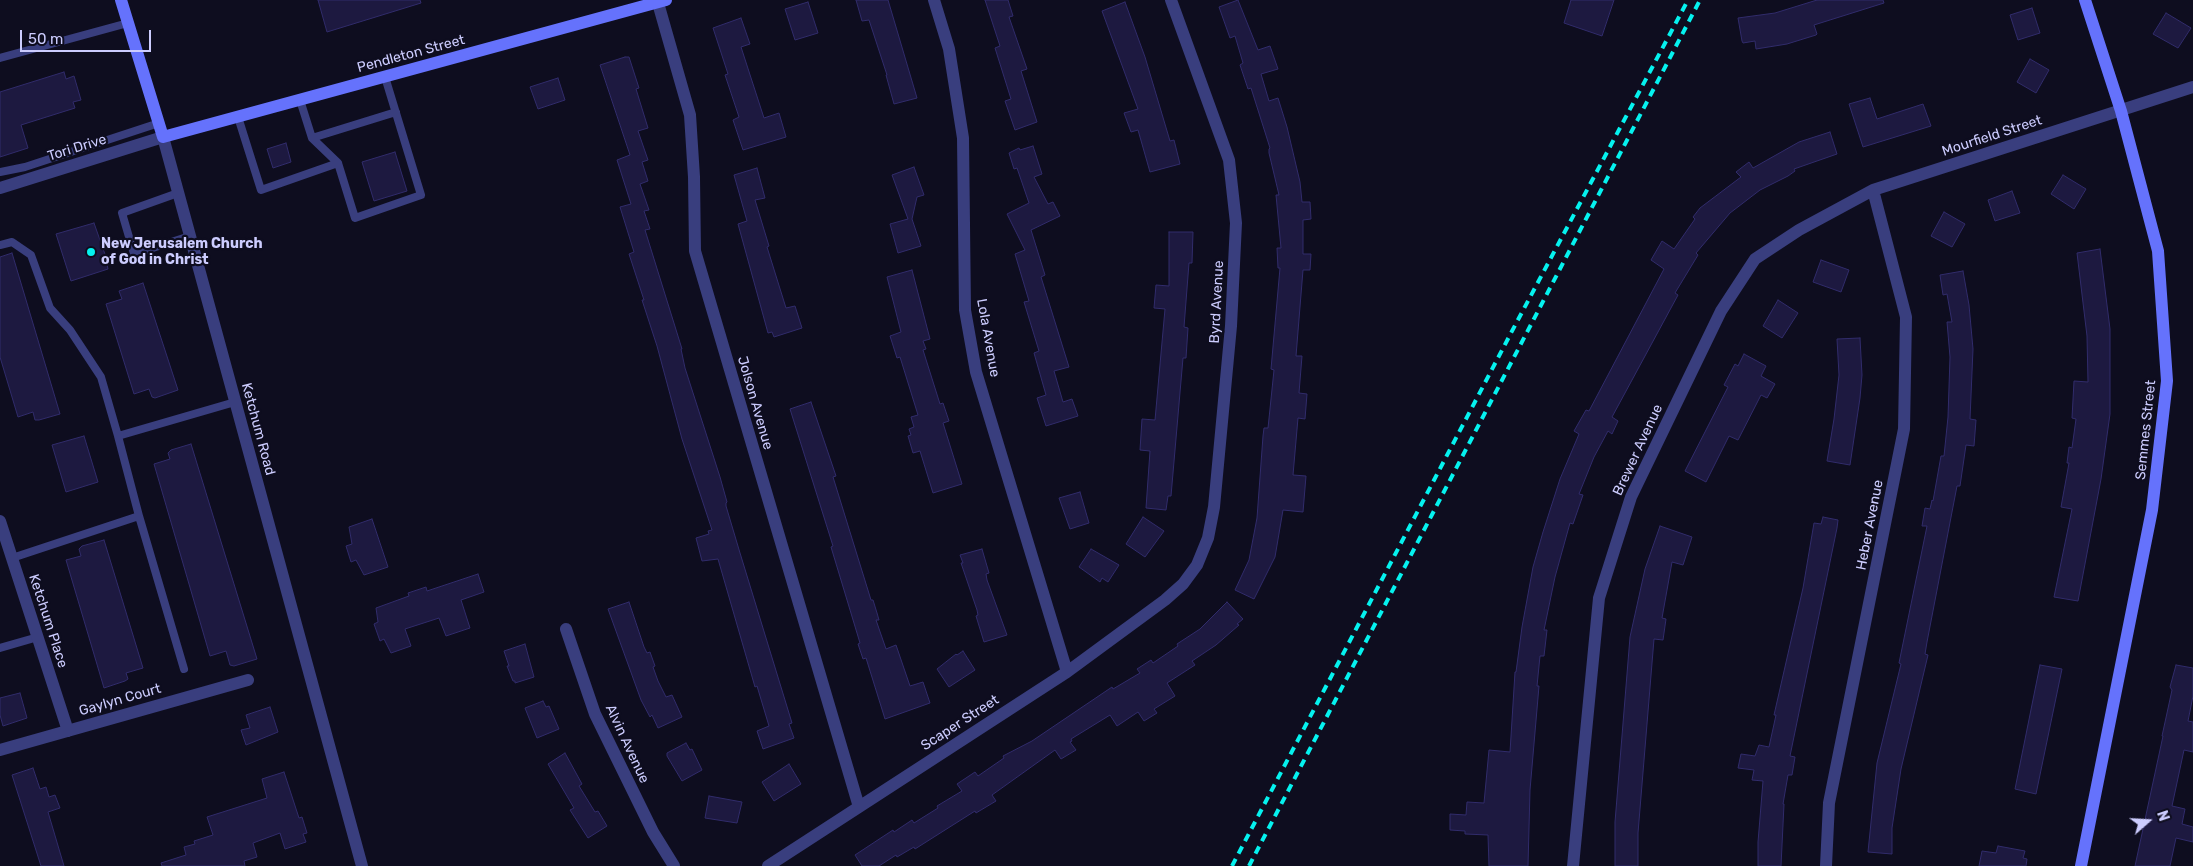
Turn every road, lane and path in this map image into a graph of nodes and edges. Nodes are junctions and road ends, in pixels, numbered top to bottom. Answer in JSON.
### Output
{"nodes":[{"id":1,"x":121,"y":0,"type":"edge"},
{"id":2,"x":934,"y":0,"type":"edge"},
{"id":3,"x":1171,"y":0,"type":"edge"},
{"id":4,"x":2085,"y":0,"type":"edge"},
{"id":5,"x":662,"y":1,"type":"edge"},
{"id":6,"x":128,"y":23,"type":"junction"},
{"id":7,"x":0,"y":58,"type":"edge"},
{"id":8,"x":385,"y":77,"type":"junction"},
{"id":9,"x":2193,"y":87,"type":"edge"},
{"id":10,"x":300,"y":100,"type":"junction"},
{"id":11,"x":2121,"y":111,"type":"junction"},
{"id":12,"x":396,"y":112,"type":"junction"},
{"id":13,"x":238,"y":117,"type":"junction"},
{"id":14,"x":159,"y":123,"type":"junction"},
{"id":15,"x":163,"y":137,"type":"junction"},
{"id":16,"x":312,"y":138,"type":"junction"},
{"id":17,"x":338,"y":163,"type":"junction"},
{"id":18,"x":0,"y":172,"type":"edge"},
{"id":19,"x":0,"y":188,"type":"edge"},
{"id":20,"x":1873,"y":190,"type":"junction"},
{"id":21,"x":178,"y":193,"type":"junction"},
{"id":22,"x":190,"y":236,"type":"junction"},
{"id":23,"x":0,"y":245,"type":"edge"},
{"id":24,"x":235,"y":402,"type":"junction"},
{"id":25,"x":118,"y":436,"type":"junction"},
{"id":26,"x":139,"y":516,"type":"junction"},
{"id":27,"x":0,"y":521,"type":"edge"},
{"id":28,"x":12,"y":558,"type":"junction"},
{"id":29,"x":1165,"y":600,"type":"joint"},
{"id":30,"x":566,"y":629,"type":"dead end"},
{"id":31,"x":38,"y":637,"type":"junction"},
{"id":32,"x":0,"y":648,"type":"edge"},
{"id":33,"x":184,"y":669,"type":"dead end"},
{"id":34,"x":1067,"y":672,"type":"junction"},
{"id":35,"x":248,"y":680,"type":"dead end"},
{"id":36,"x":68,"y":731,"type":"junction"},
{"id":37,"x":0,"y":750,"type":"edge"},
{"id":38,"x":859,"y":807,"type":"junction"},
{"id":39,"x":362,"y":866,"type":"edge"},
{"id":40,"x":674,"y":866,"type":"edge"},
{"id":41,"x":768,"y":866,"type":"edge"},
{"id":42,"x":1573,"y":866,"type":"edge"},
{"id":43,"x":1826,"y":866,"type":"edge"},
{"id":44,"x":2081,"y":866,"type":"edge"}],
"edges":[{"from":1,"to":6,"type":"main road","name":"Ketchum Road"},
{"from":2,"to":34,"type":"street","name":"Lola Avenue"},
{"from":3,"to":29,"type":"street","name":"Byrd Avenue"},
{"from":4,"to":11,"type":"main road","name":"Semmes Street"},
{"from":5,"to":8,"type":"main road","name":"Pendleton Street"},
{"from":5,"to":38,"type":"street","name":"Jolson Avenue"},
{"from":6,"to":7,"type":"lane"},
{"from":6,"to":14,"type":"main road","name":"Ketchum Road"},
{"from":8,"to":10,"type":"main road","name":"Pendleton Street"},
{"from":8,"to":12,"type":"lane"},
{"from":9,"to":11,"type":"street","name":"Mourfield Street"},
{"from":10,"to":13,"type":"main road","name":"Pendleton Street"},
{"from":10,"to":16,"type":"lane"},
{"from":11,"to":20,"type":"street","name":"Mourfield Street"},
{"from":11,"to":44,"type":"main road","name":"Semmes Street"},
{"from":12,"to":16,"type":"lane"},
{"from":12,"to":17,"type":"lane"},
{"from":13,"to":15,"type":"main road","name":"Pendleton Street"},
{"from":13,"to":17,"type":"lane"},
{"from":14,"to":15,"type":"main road","name":"Ketchum Road"},
{"from":14,"to":18,"type":"lane"},
{"from":15,"to":19,"type":"street","name":"Tori Drive"},
{"from":15,"to":21,"type":"street","name":"Ketchum Road"},
{"from":16,"to":17,"type":"lane"},
{"from":20,"to":42,"type":"street","name":"Brewer Avenue"},
{"from":20,"to":43,"type":"street","name":"Heber Avenue"},
{"from":21,"to":22,"type":"street","name":"Ketchum Road"},
{"from":21,"to":22,"type":"lane"},
{"from":22,"to":24,"type":"street","name":"Ketchum Road"},
{"from":23,"to":25,"type":"lane"},
{"from":24,"to":25,"type":"lane"},
{"from":24,"to":39,"type":"street","name":"Ketchum Road"},
{"from":25,"to":26,"type":"lane"},
{"from":26,"to":28,"type":"lane"},
{"from":26,"to":33,"type":"lane"},
{"from":27,"to":28,"type":"street","name":"Ketchum Place"},
{"from":28,"to":31,"type":"street","name":"Ketchum Place"},
{"from":29,"to":34,"type":"street","name":"Scaper Street"},
{"from":30,"to":40,"type":"street","name":"Alvin Avenue"},
{"from":31,"to":32,"type":"lane"},
{"from":31,"to":36,"type":"street","name":"Ketchum Place"},
{"from":34,"to":38,"type":"street","name":"Scaper Street"},
{"from":35,"to":36,"type":"street","name":"Gaylyn Court"},
{"from":36,"to":37,"type":"street","name":"Gaylyn Court"},
{"from":38,"to":41,"type":"street","name":"Scaper Street"}]}
